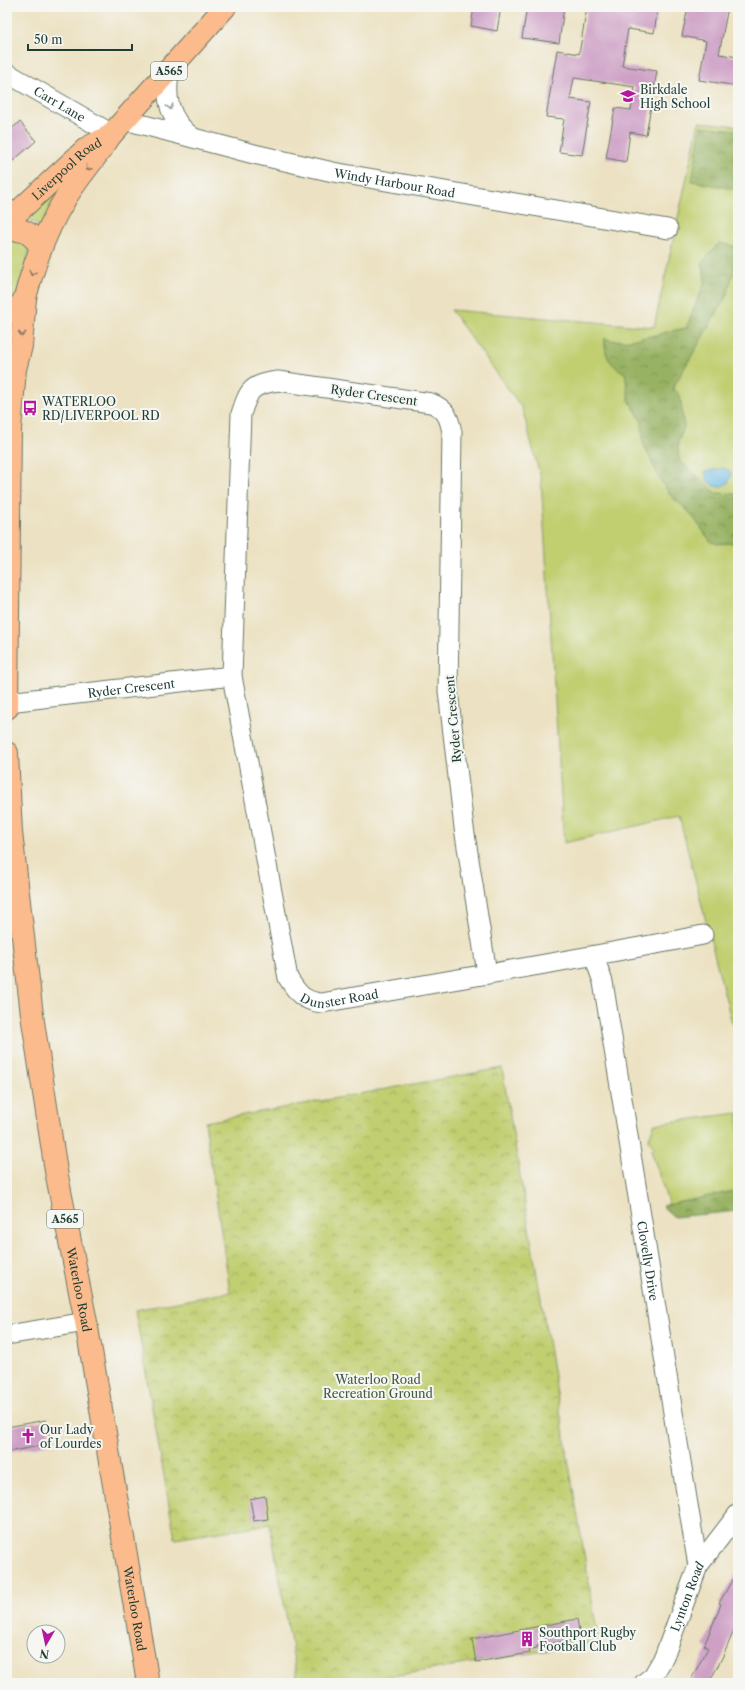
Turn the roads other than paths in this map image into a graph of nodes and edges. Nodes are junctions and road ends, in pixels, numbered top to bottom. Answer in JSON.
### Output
{"nodes":[{"id":1,"x":225,"y":7,"type":"edge"},
{"id":2,"x":170,"y":70,"type":"junction"},
{"id":3,"x":7,"y":73,"type":"edge"},
{"id":4,"x":116,"y":130,"type":"junction"},
{"id":5,"x":192,"y":137,"type":"junction"},
{"id":6,"x":7,"y":222,"type":"edge"},
{"id":7,"x":668,"y":228,"type":"dead end"},
{"id":8,"x":7,"y":231,"type":"edge"},
{"id":9,"x":41,"y":248,"type":"junction"},
{"id":10,"x":25,"y":298,"type":"junction"},
{"id":11,"x":7,"y":313,"type":"edge"},
{"id":12,"x":7,"y":344,"type":"edge"},
{"id":13,"x":15,"y":369,"type":"junction"},
{"id":14,"x":232,"y":676,"type":"junction"},
{"id":15,"x":7,"y":705,"type":"edge"},
{"id":16,"x":7,"y":753,"type":"edge"},
{"id":17,"x":703,"y":935,"type":"dead end"},
{"id":18,"x":594,"y":956,"type":"junction"},
{"id":19,"x":487,"y":973,"type":"junction"},
{"id":20,"x":86,"y":1322,"type":"junction"},
{"id":21,"x":7,"y":1335,"type":"edge"},
{"id":22,"x":738,"y":1514,"type":"edge"},
{"id":23,"x":698,"y":1566,"type":"junction"},
{"id":24,"x":148,"y":1683,"type":"edge"},
{"id":25,"x":644,"y":1683,"type":"edge"}],
"edges":[{"from":1,"to":2,"type":"highway","name":"Liverpool Road","number":"A565"},
{"from":2,"to":4,"type":"highway","name":"Liverpool Road","number":"A565"},
{"from":2,"to":5,"type":"street","one_way":true},
{"from":3,"to":4,"type":"street","name":"Carr Lane"},
{"from":4,"to":5,"type":"street","name":"Windy Harbour Road"},
{"from":4,"to":6,"type":"highway","name":"Liverpool Road","number":"A565"},
{"from":4,"to":9,"type":"highway","name":"Liverpool Road","number":"A565","one_way":true},
{"from":5,"to":7,"type":"street","name":"Windy Harbour Road"},
{"from":8,"to":9,"type":"highway"},
{"from":9,"to":10,"type":"highway","number":"A565","one_way":true},
{"from":10,"to":11,"type":"highway"},
{"from":10,"to":13,"type":"highway","number":"A565","one_way":true},
{"from":12,"to":13,"type":"highway","number":"A565"},
{"from":13,"to":15,"type":"highway","number":"A565"},
{"from":14,"to":15,"type":"street","name":"Ryder Crescent"},
{"from":14,"to":19,"type":"street","name":"Dunster Road"},
{"from":14,"to":19,"type":"street","name":"Ryder Crescent"},
{"from":16,"to":20,"type":"highway","name":"Waterloo Road","number":"A565"},
{"from":17,"to":18,"type":"street","name":"Dunster Road"},
{"from":18,"to":19,"type":"street","name":"Dunster Road"},
{"from":18,"to":23,"type":"street","name":"Clovelly Drive"},
{"from":20,"to":21,"type":"street"},
{"from":20,"to":24,"type":"highway","name":"Waterloo Road","number":"A565"},
{"from":22,"to":23,"type":"street","name":"Lynton Road"},
{"from":23,"to":25,"type":"street","name":"Lynton Road"}]}
